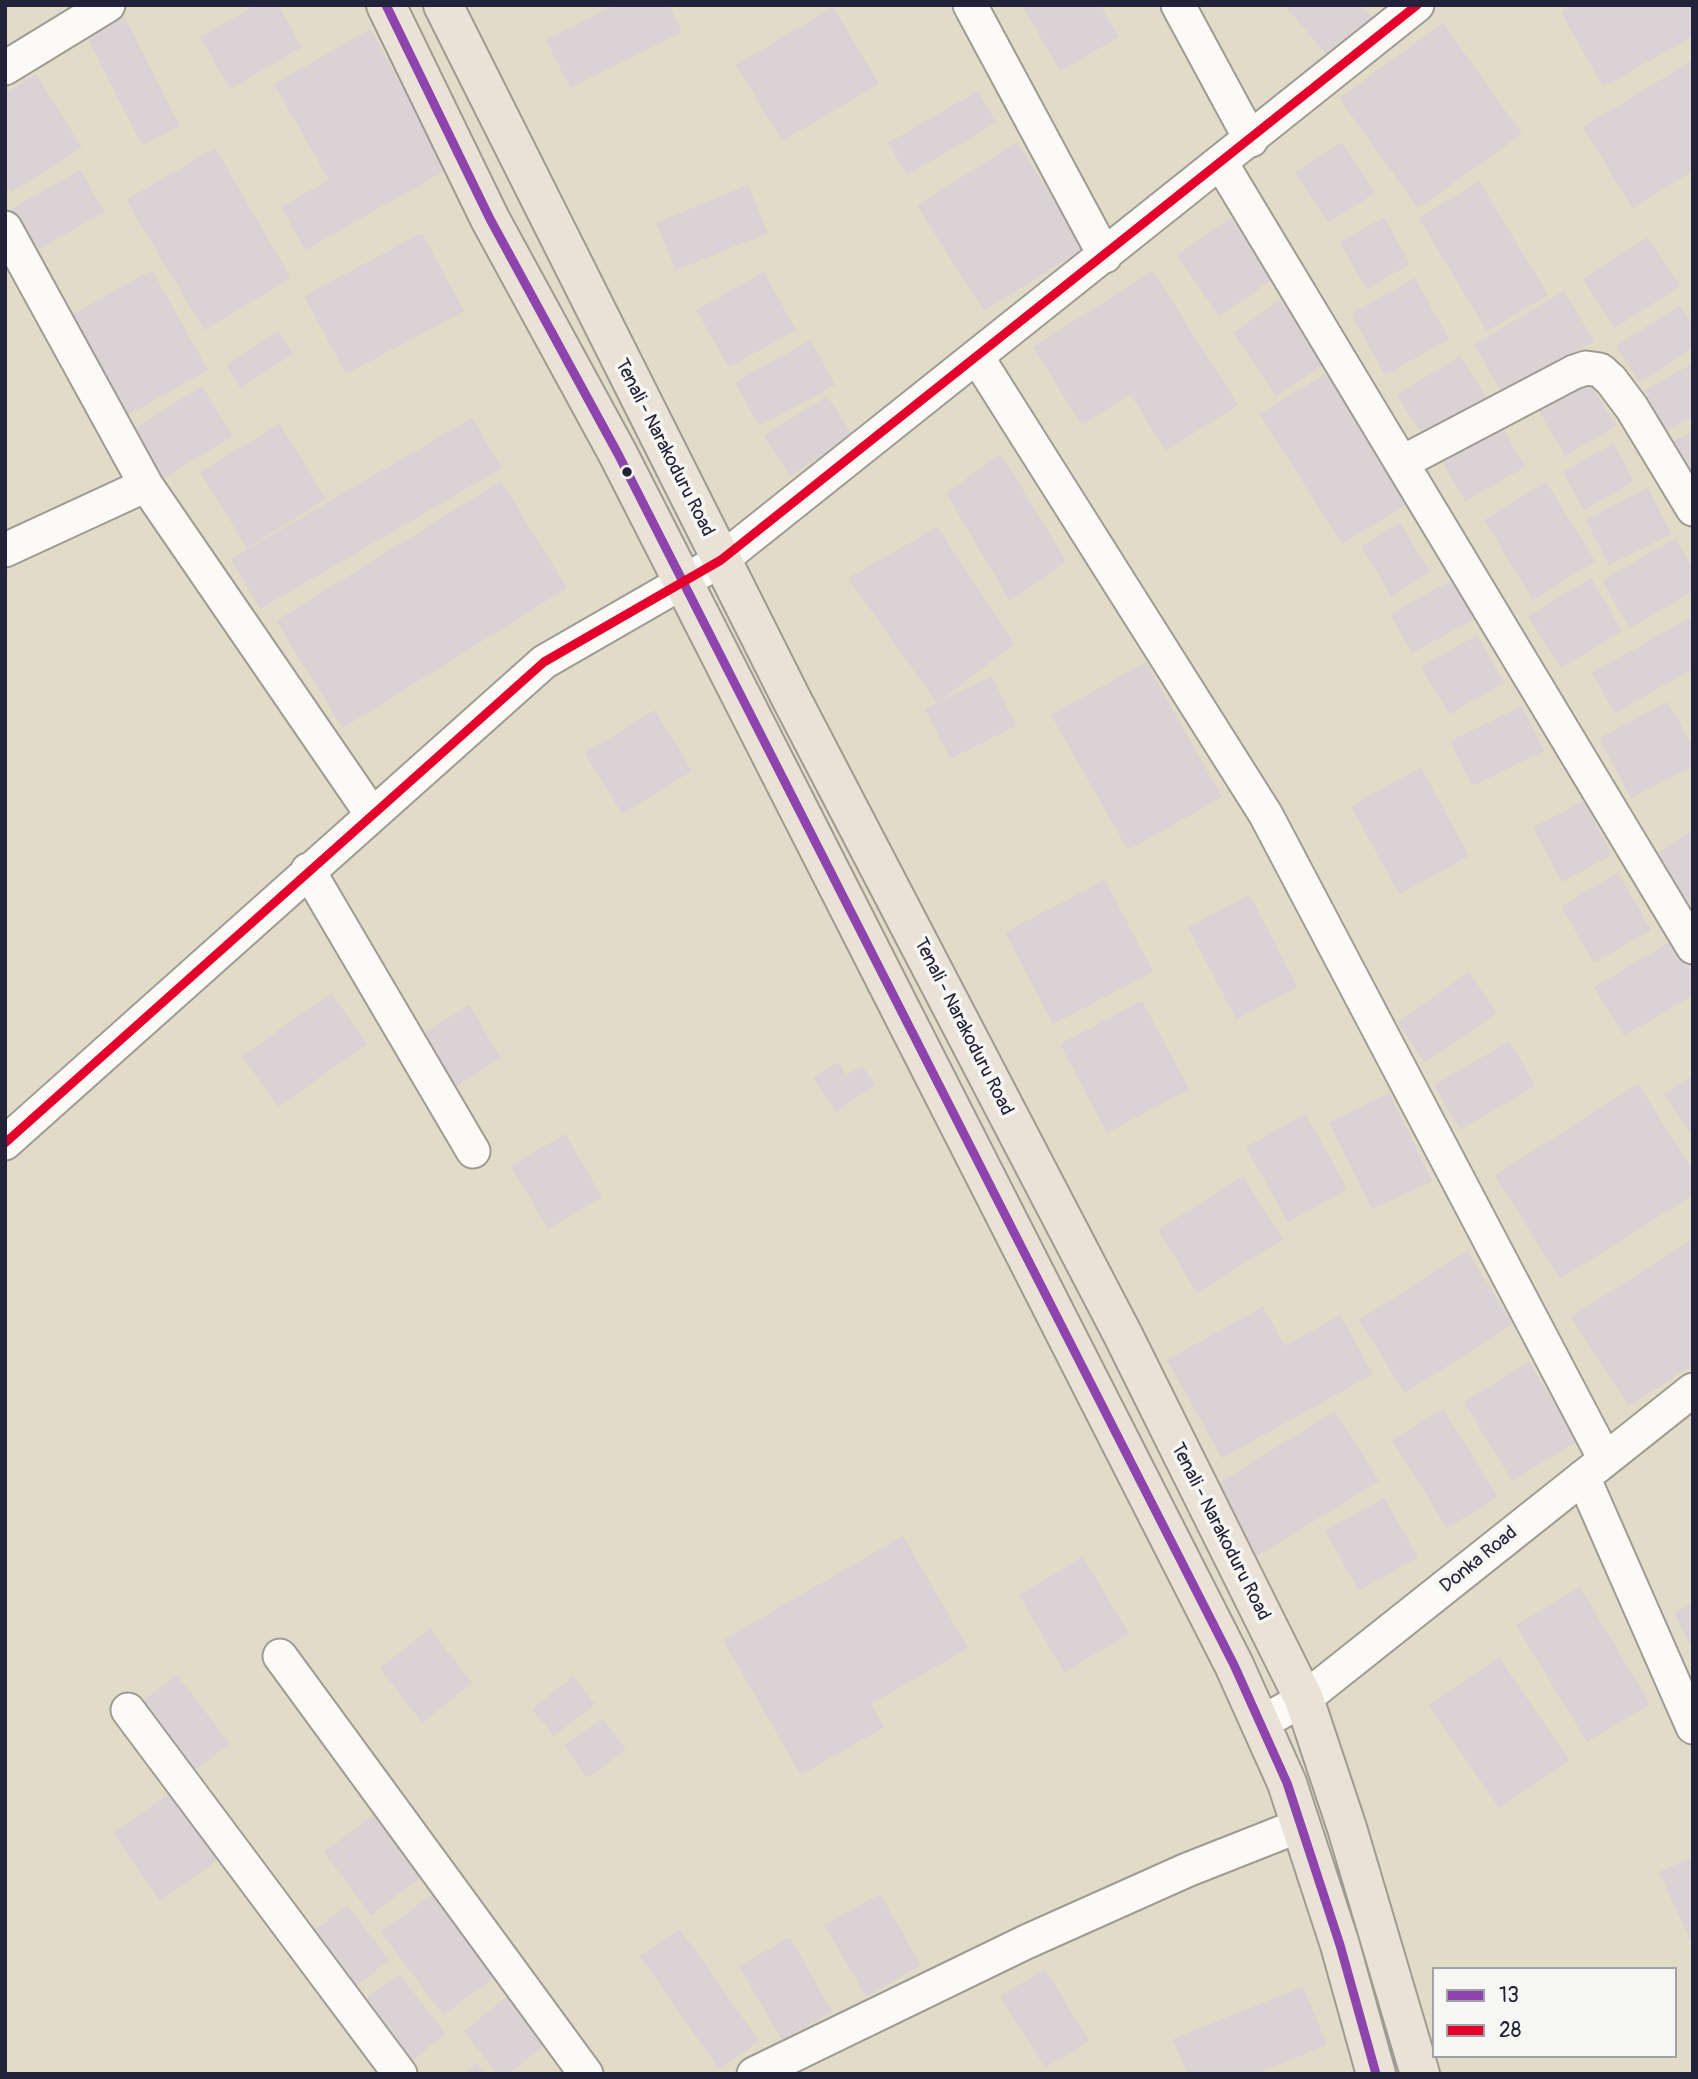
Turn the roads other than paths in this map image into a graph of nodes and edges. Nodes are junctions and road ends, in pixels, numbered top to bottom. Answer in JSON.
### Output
{"nodes":[{"id":1,"x":108,"y":5,"type":"edge"},
{"id":2,"x":386,"y":5,"type":"edge"},
{"id":3,"x":443,"y":5,"type":"edge"},
{"id":4,"x":970,"y":5,"type":"edge"},
{"id":5,"x":1178,"y":5,"type":"edge"},
{"id":6,"x":1417,"y":5,"type":"edge"},
{"id":7,"x":5,"y":68,"type":"edge"},
{"id":8,"x":1251,"y":140,"type":"junction"},
{"id":9,"x":1221,"y":163,"type":"junction"},
{"id":10,"x":5,"y":228,"type":"edge"},
{"id":11,"x":1105,"y":256,"type":"junction"},
{"id":12,"x":977,"y":357,"type":"junction"},
{"id":13,"x":1403,"y":462,"type":"junction"},
{"id":14,"x":146,"y":485,"type":"junction"},
{"id":15,"x":1693,"y":509,"type":"edge"},
{"id":16,"x":5,"y":550,"type":"edge"},
{"id":17,"x":721,"y":560,"type":"junction"},
{"id":18,"x":683,"y":581,"type":"junction"},
{"id":19,"x":372,"y":813,"type":"junction"},
{"id":20,"x":308,"y":870,"type":"junction"},
{"id":21,"x":1693,"y":947,"type":"edge"},
{"id":22,"x":5,"y":1143,"type":"edge"},
{"id":23,"x":473,"y":1151,"type":"dead end"},
{"id":24,"x":1693,"y":1390,"type":"edge"},
{"id":25,"x":1594,"y":1468,"type":"junction"},
{"id":26,"x":280,"y":1656,"type":"dead end"},
{"id":27,"x":1304,"y":1699,"type":"junction"},
{"id":28,"x":128,"y":1710,"type":"dead end"},
{"id":29,"x":1261,"y":1723,"type":"junction"},
{"id":30,"x":1693,"y":1727,"type":"edge"},
{"id":31,"x":1301,"y":1825,"type":"junction"},
{"id":32,"x":400,"y":2074,"type":"edge"},
{"id":33,"x":586,"y":2074,"type":"edge"},
{"id":34,"x":754,"y":2074,"type":"edge"},
{"id":35,"x":1376,"y":2074,"type":"edge"},
{"id":36,"x":1420,"y":2074,"type":"edge"}],
"edges":[{"from":1,"to":7,"type":"street"},
{"from":2,"to":18,"type":"main road"},
{"from":3,"to":17,"type":"main road","name":"Tenali - Narakoduru Road"},
{"from":4,"to":11,"type":"street"},
{"from":5,"to":8,"type":"street"},
{"from":6,"to":8,"type":"street"},
{"from":8,"to":9,"type":"street"},
{"from":9,"to":11,"type":"street"},
{"from":9,"to":13,"type":"street"},
{"from":10,"to":14,"type":"street"},
{"from":11,"to":12,"type":"street"},
{"from":12,"to":17,"type":"street"},
{"from":12,"to":25,"type":"street"},
{"from":13,"to":15,"type":"street"},
{"from":13,"to":21,"type":"street"},
{"from":14,"to":16,"type":"street"},
{"from":14,"to":19,"type":"street"},
{"from":17,"to":18,"type":"street"},
{"from":17,"to":27,"type":"main road","name":"Tenali - Narakoduru Road"},
{"from":18,"to":19,"type":"street"},
{"from":18,"to":29,"type":"main road"},
{"from":19,"to":20,"type":"street"},
{"from":20,"to":22,"type":"street"},
{"from":20,"to":23,"type":"street"},
{"from":24,"to":25,"type":"street","name":"Donka Road"},
{"from":25,"to":27,"type":"street","name":"Donka Road"},
{"from":25,"to":30,"type":"street"},
{"from":26,"to":33,"type":"street"},
{"from":27,"to":29,"type":"street","name":"Donka Road"},
{"from":27,"to":36,"type":"main road","name":"Tenali - Narakoduru Road"},
{"from":28,"to":32,"type":"street"},
{"from":29,"to":31,"type":"main road"},
{"from":31,"to":34,"type":"street"},
{"from":31,"to":35,"type":"main road"}]}
